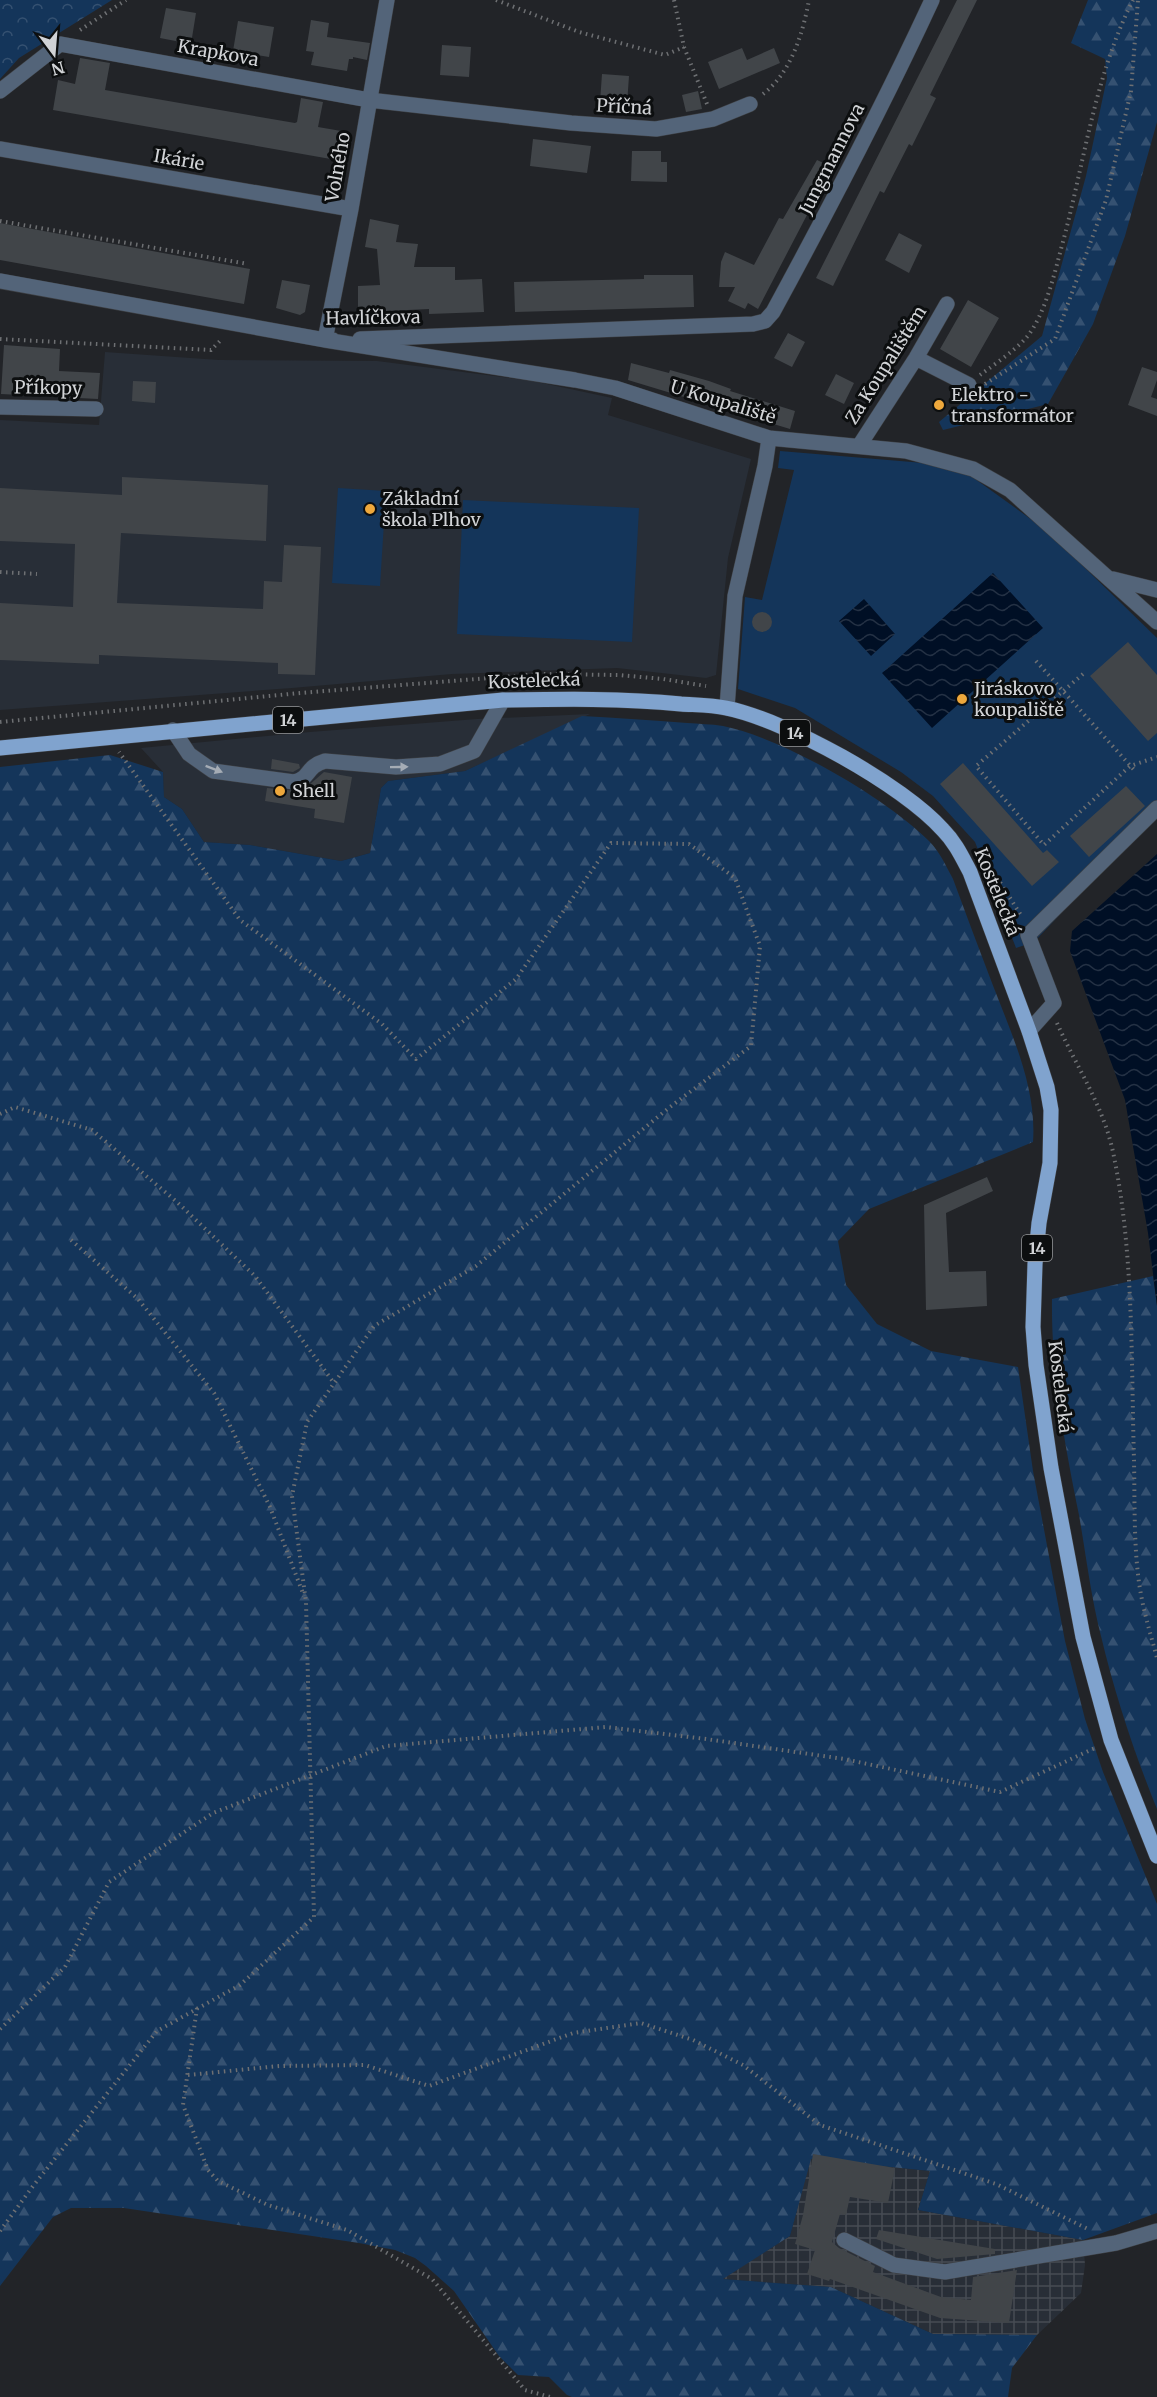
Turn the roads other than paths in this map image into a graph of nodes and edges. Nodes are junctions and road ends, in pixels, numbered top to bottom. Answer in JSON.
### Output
{"nodes":[{"id":1,"x":387,"y":0,"type":"edge"},
{"id":2,"x":932,"y":0,"type":"edge"},
{"id":3,"x":0,"y":91,"type":"edge"},
{"id":4,"x":369,"y":100,"type":"junction"},
{"id":5,"x":750,"y":104,"type":"road end"},
{"id":6,"x":0,"y":149,"type":"edge"},
{"id":7,"x":351,"y":209,"type":"junction"},
{"id":8,"x":0,"y":281,"type":"edge"},
{"id":9,"x":947,"y":304,"type":"dead end"},
{"id":10,"x":753,"y":324,"type":"joint"},
{"id":11,"x":325,"y":340,"type":"junction"},
{"id":12,"x":916,"y":358,"type":"junction"},
{"id":13,"x":968,"y":385,"type":"road end"},
{"id":14,"x":0,"y":407,"type":"edge"},
{"id":15,"x":96,"y":409,"type":"dead end"},
{"id":16,"x":769,"y":438,"type":"junction"},
{"id":17,"x":859,"y":446,"type":"junction"},
{"id":18,"x":1110,"y":579,"type":"junction"},
{"id":19,"x":1157,"y":590,"type":"edge"},
{"id":20,"x":1157,"y":622,"type":"edge"},
{"id":21,"x":503,"y":700,"type":"junction"},
{"id":22,"x":727,"y":708,"type":"junction"},
{"id":23,"x":173,"y":730,"type":"junction"},
{"id":24,"x":0,"y":748,"type":"edge"},
{"id":25,"x":1157,"y":808,"type":"edge"},
{"id":26,"x":1029,"y":1031,"type":"junction"},
{"id":27,"x":1157,"y":1856,"type":"edge"},
{"id":28,"x":1157,"y":2231,"type":"edge"},
{"id":29,"x":844,"y":2240,"type":"dead end"}],
"edges":[{"from":1,"to":4,"type":"street","name":"Volného"},
{"from":2,"to":10,"type":"street","name":"Jungmannova"},
{"from":3,"to":4,"type":"street","name":"Krapkova"},
{"from":4,"to":5,"type":"street","name":"Příčná"},
{"from":4,"to":7,"type":"street","name":"Volného"},
{"from":6,"to":7,"type":"street","name":"Ikárie"},
{"from":7,"to":11,"type":"street","name":"Volného"},
{"from":8,"to":11,"type":"street","name":"Havlíčkova"},
{"from":9,"to":12,"type":"street","name":"Za Koupalištěm"},
{"from":10,"to":11,"type":"street","name":"Havlíčkova"},
{"from":11,"to":16,"type":"street","name":"U Koupaliště"},
{"from":12,"to":13,"type":"street"},
{"from":12,"to":17,"type":"street","name":"Za Koupalištěm"},
{"from":14,"to":15,"type":"street","name":"Příkopy"},
{"from":16,"to":17,"type":"street","name":"U Koupaliště"},
{"from":16,"to":22,"type":"street"},
{"from":17,"to":18,"type":"street","name":"U Koupaliště"},
{"from":18,"to":19,"type":"street"},
{"from":18,"to":20,"type":"street","name":"U Koupaliště"},
{"from":21,"to":22,"type":"main road","name":"Kostelecká","number":"14"},
{"from":21,"to":23,"type":"main road","name":"Kostelecká","number":"14"},
{"from":23,"to":21,"type":"street","one_way":true},
{"from":22,"to":26,"type":"main road","name":"Kostelecká","number":"14"},
{"from":23,"to":24,"type":"main road","name":"Kostelecká","number":"14"},
{"from":25,"to":26,"type":"street"},
{"from":26,"to":27,"type":"main road","name":"Kostelecká","number":"14"},
{"from":28,"to":29,"type":"street"}]}
